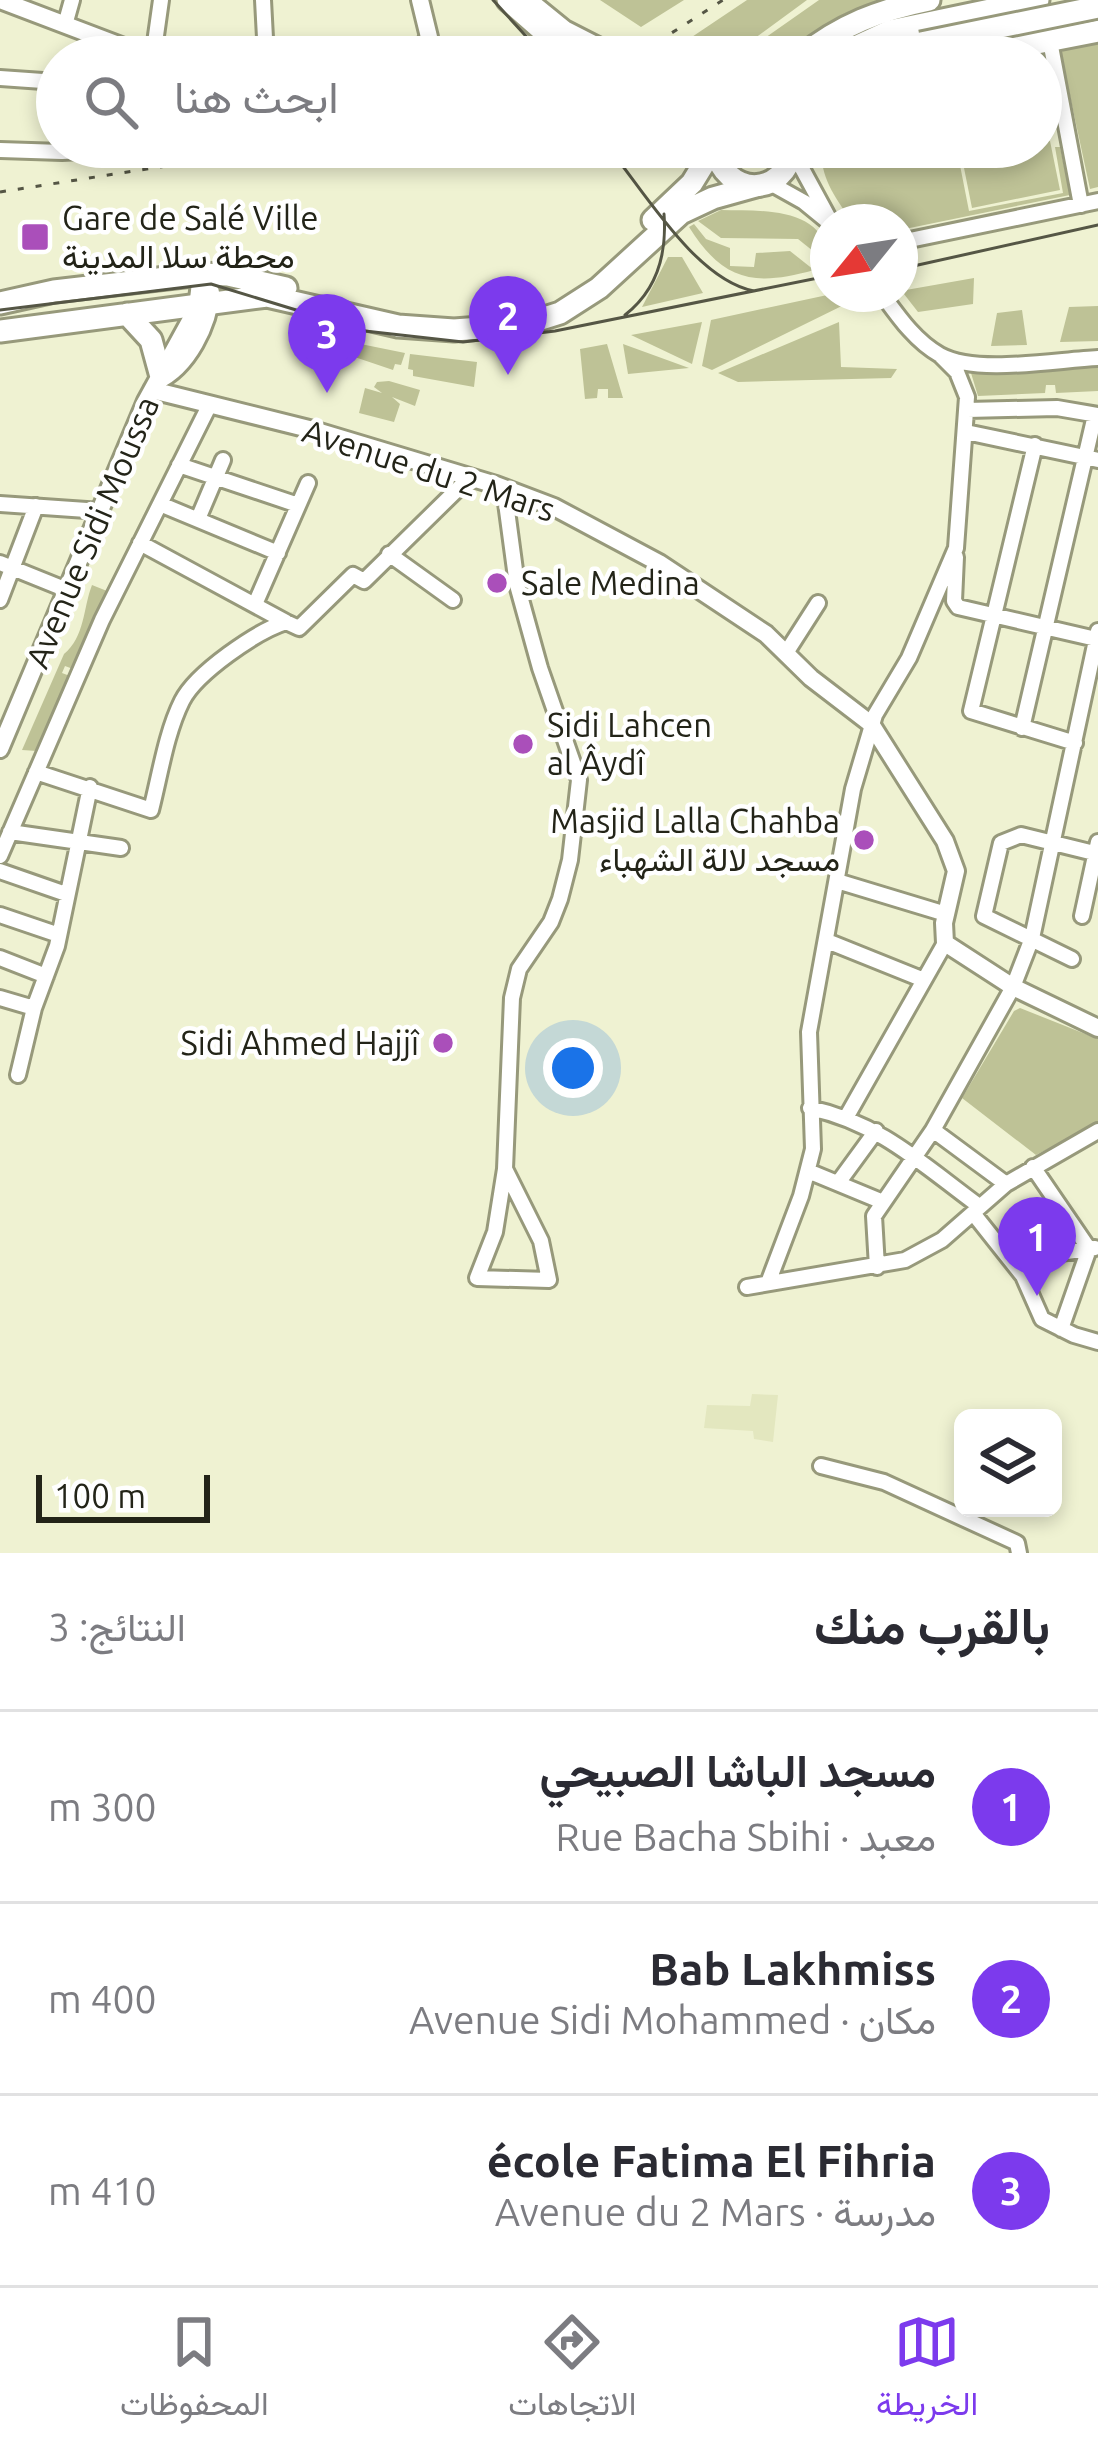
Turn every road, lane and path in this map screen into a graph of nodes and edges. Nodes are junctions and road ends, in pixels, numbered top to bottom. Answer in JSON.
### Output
{"nodes":[{"id":1,"x":0,"y":0,"type":"edge"},
{"id":2,"x":72,"y":0,"type":"edge"},
{"id":3,"x":161,"y":0,"type":"edge"},
{"id":4,"x":262,"y":0,"type":"edge"},
{"id":5,"x":420,"y":0,"type":"edge"},
{"id":6,"x":508,"y":0,"type":"edge"},
{"id":7,"x":525,"y":0,"type":"edge"},
{"id":8,"x":929,"y":0,"type":"edge"},
{"id":9,"x":1040,"y":0,"type":"edge"},
{"id":10,"x":1098,"y":7,"type":"edge"},
{"id":11,"x":65,"y":25,"type":"junction"},
{"id":12,"x":1098,"y":31,"type":"edge"},
{"id":13,"x":920,"y":34,"type":"junction"},
{"id":14,"x":93,"y":36,"type":"edge"},
{"id":15,"x":155,"y":36,"type":"edge"},
{"id":16,"x":265,"y":36,"type":"edge"},
{"id":17,"x":429,"y":36,"type":"edge"},
{"id":18,"x":549,"y":36,"type":"edge"},
{"id":19,"x":571,"y":36,"type":"edge"},
{"id":20,"x":831,"y":36,"type":"edge"},
{"id":21,"x":879,"y":36,"type":"edge"},
{"id":22,"x":916,"y":36,"type":"edge"},
{"id":23,"x":1049,"y":36,"type":"edge"},
{"id":24,"x":1062,"y":38,"type":"edge"},
{"id":25,"x":0,"y":78,"type":"edge"},
{"id":26,"x":36,"y":81,"type":"edge"},
{"id":27,"x":1062,"y":102,"type":"edge"},
{"id":28,"x":36,"y":149,"type":"edge"},
{"id":29,"x":0,"y":150,"type":"edge"},
{"id":30,"x":701,"y":168,"type":"edge"},
{"id":31,"x":722,"y":168,"type":"edge"},
{"id":32,"x":785,"y":168,"type":"edge"},
{"id":33,"x":802,"y":168,"type":"edge"},
{"id":34,"x":763,"y":184,"type":"junction"},
{"id":35,"x":1098,"y":202,"type":"edge"},
{"id":36,"x":821,"y":204,"type":"edge"},
{"id":37,"x":1082,"y":205,"type":"junction"},
{"id":38,"x":810,"y":207,"type":"edge"},
{"id":39,"x":918,"y":238,"type":"edge"},
{"id":40,"x":205,"y":273,"type":"junction"},
{"id":41,"x":0,"y":303,"type":"edge"},
{"id":42,"x":211,"y":309,"type":"junction"},
{"id":43,"x":896,"y":312,"type":"edge"},
{"id":44,"x":127,"y":314,"type":"junction"},
{"id":45,"x":0,"y":331,"type":"edge"},
{"id":46,"x":941,"y":356,"type":"junction"},
{"id":47,"x":1098,"y":358,"type":"edge"},
{"id":48,"x":156,"y":381,"type":"junction"},
{"id":49,"x":209,"y":404,"type":"junction"},
{"id":50,"x":968,"y":410,"type":"junction"},
{"id":51,"x":1096,"y":415,"type":"edge"},
{"id":52,"x":966,"y":432,"type":"junction"},
{"id":53,"x":1035,"y":446,"type":"junction"},
{"id":54,"x":1092,"y":459,"type":"edge"},
{"id":55,"x":223,"y":460,"type":"dead end"},
{"id":56,"x":179,"y":465,"type":"junction"},
{"id":57,"x":215,"y":478,"type":"junction"},
{"id":58,"x":469,"y":478,"type":"junction"},
{"id":59,"x":308,"y":483,"type":"dead end"},
{"id":60,"x":504,"y":488,"type":"junction"},
{"id":61,"x":0,"y":504,"type":"edge"},
{"id":62,"x":160,"y":504,"type":"junction"},
{"id":63,"x":298,"y":505,"type":"junction"},
{"id":64,"x":36,"y":506,"type":"junction"},
{"id":65,"x":101,"y":511,"type":"junction"},
{"id":66,"x":198,"y":519,"type":"junction"},
{"id":67,"x":140,"y":542,"type":"junction"},
{"id":68,"x":956,"y":548,"type":"junction"},
{"id":69,"x":278,"y":554,"type":"junction"},
{"id":70,"x":389,"y":554,"type":"junction"},
{"id":71,"x":6,"y":565,"type":"edge"},
{"id":72,"x":67,"y":590,"type":"junction"},
{"id":73,"x":0,"y":600,"type":"edge"},
{"id":74,"x":453,"y":600,"type":"dead end"},
{"id":75,"x":256,"y":602,"type":"junction"},
{"id":76,"x":818,"y":603,"type":"dead end"},
{"id":77,"x":995,"y":615,"type":"junction"},
{"id":78,"x":286,"y":622,"type":"junction"},
{"id":79,"x":1045,"y":626,"type":"junction"},
{"id":80,"x":1097,"y":635,"type":"edge"},
{"id":81,"x":787,"y":653,"type":"junction"},
{"id":82,"x":871,"y":724,"type":"junction"},
{"id":83,"x":1022,"y":728,"type":"junction"},
{"id":84,"x":1075,"y":742,"type":"junction"},
{"id":85,"x":0,"y":747,"type":"edge"},
{"id":86,"x":36,"y":772,"type":"junction"},
{"id":87,"x":90,"y":787,"type":"junction"},
{"id":88,"x":10,"y":832,"type":"junction"},
{"id":89,"x":77,"y":842,"type":"junction"},
{"id":90,"x":1054,"y":844,"type":"junction"},
{"id":91,"x":121,"y":848,"type":"dead end"},
{"id":92,"x":1097,"y":850,"type":"edge"},
{"id":93,"x":0,"y":856,"type":"edge"},
{"id":94,"x":0,"y":872,"type":"edge"},
{"id":95,"x":836,"y":881,"type":"junction"},
{"id":96,"x":66,"y":894,"type":"junction"},
{"id":97,"x":946,"y":914,"type":"junction"},
{"id":98,"x":0,"y":915,"type":"edge"},
{"id":99,"x":1082,"y":916,"type":"dead end"},
{"id":100,"x":59,"y":934,"type":"junction"},
{"id":101,"x":1032,"y":938,"type":"junction"},
{"id":102,"x":826,"y":941,"type":"junction"},
{"id":103,"x":944,"y":944,"type":"junction"},
{"id":104,"x":0,"y":958,"type":"edge"},
{"id":105,"x":1072,"y":959,"type":"dead end"},
{"id":106,"x":46,"y":976,"type":"junction"},
{"id":107,"x":924,"y":980,"type":"junction"},
{"id":108,"x":1013,"y":987,"type":"junction"},
{"id":109,"x":0,"y":998,"type":"edge"},
{"id":110,"x":34,"y":1008,"type":"junction"},
{"id":111,"x":1098,"y":1028,"type":"edge"},
{"id":112,"x":18,"y":1075,"type":"dead end"},
{"id":113,"x":810,"y":1108,"type":"junction"},
{"id":114,"x":848,"y":1116,"type":"junction"},
{"id":115,"x":932,"y":1130,"type":"junction"},
{"id":116,"x":876,"y":1131,"type":"junction"},
{"id":117,"x":1098,"y":1131,"type":"edge"},
{"id":118,"x":915,"y":1159,"type":"junction"},
{"id":119,"x":1033,"y":1167,"type":"junction"},
{"id":120,"x":505,"y":1169,"type":"junction"},
{"id":121,"x":808,"y":1171,"type":"junction"},
{"id":122,"x":838,"y":1184,"type":"junction"},
{"id":123,"x":1006,"y":1184,"type":"junction"},
{"id":124,"x":883,"y":1202,"type":"junction"},
{"id":125,"x":976,"y":1209,"type":"junction"},
{"id":126,"x":1094,"y":1248,"type":"edge"},
{"id":127,"x":1011,"y":1260,"type":"junction"},
{"id":128,"x":877,"y":1267,"type":"junction"},
{"id":129,"x":768,"y":1283,"type":"junction"},
{"id":130,"x":747,"y":1288,"type":"dead end"},
{"id":131,"x":1061,"y":1329,"type":"junction"},
{"id":132,"x":1098,"y":1342,"type":"edge"},
{"id":133,"x":821,"y":1466,"type":"dead end"},
{"id":134,"x":1019,"y":1553,"type":"edge"}],
"edges":[{"from":1,"to":11,"type":"street"},
{"from":2,"to":11,"type":"street"},
{"from":3,"to":15,"type":"street"},
{"from":4,"to":16,"type":"street"},
{"from":5,"to":17,"type":"street"},
{"from":6,"to":18,"type":"main road"},
{"from":7,"to":19,"type":"main road"},
{"from":8,"to":20,"type":"main road"},
{"from":9,"to":13,"type":"main road"},
{"from":9,"to":23,"type":"street"},
{"from":10,"to":13,"type":"main road","bridge":true},
{"from":11,"to":14,"type":"street"},
{"from":12,"to":24,"type":"main road"},
{"from":13,"to":21,"type":"main road"},
{"from":13,"to":22,"type":"main road"},
{"from":25,"to":26,"type":"street"},
{"from":27,"to":37,"type":"street"},
{"from":28,"to":29,"type":"street"},
{"from":30,"to":40,"type":"main road"},
{"from":31,"to":34,"type":"main road"},
{"from":32,"to":34,"type":"main road"},
{"from":33,"to":36,"type":"street"},
{"from":34,"to":38,"type":"street"},
{"from":34,"to":42,"type":"main road"},
{"from":35,"to":37,"type":"street"},
{"from":37,"to":39,"type":"street"},
{"from":40,"to":41,"type":"main road"},
{"from":40,"to":42,"type":"street","name":"Avenue Sidi Moussa"},
{"from":42,"to":44,"type":"main road"},
{"from":42,"to":48,"type":"street","name":"Avenue Sidi Moussa"},
{"from":43,"to":46,"type":"street"},
{"from":44,"to":45,"type":"main road"},
{"from":44,"to":48,"type":"main road"},
{"from":46,"to":47,"type":"street"},
{"from":46,"to":50,"type":"street"},
{"from":48,"to":49,"type":"street","name":"Avenue du 2 Mars"},
{"from":48,"to":65,"type":"street","name":"Avenue Sidi Moussa"},
{"from":49,"to":56,"type":"street"},
{"from":49,"to":58,"type":"street","name":"Avenue du 2 Mars"},
{"from":50,"to":51,"type":"street"},
{"from":50,"to":52,"type":"street"},
{"from":51,"to":54,"type":"street"},
{"from":52,"to":53,"type":"street"},
{"from":52,"to":68,"type":"street"},
{"from":53,"to":54,"type":"street"},
{"from":53,"to":77,"type":"street"},
{"from":54,"to":79,"type":"street"},
{"from":55,"to":57,"type":"street"},
{"from":56,"to":57,"type":"street"},
{"from":56,"to":62,"type":"street"},
{"from":57,"to":63,"type":"street"},
{"from":57,"to":66,"type":"street"},
{"from":58,"to":60,"type":"street","name":"Avenue du 2 Mars"},
{"from":58,"to":70,"type":"street"},
{"from":59,"to":63,"type":"street"},
{"from":60,"to":81,"type":"street","name":"Avenue du 2 Mars"},
{"from":60,"to":120,"type":"street"},
{"from":61,"to":64,"type":"street"},
{"from":62,"to":66,"type":"street"},
{"from":62,"to":67,"type":"street"},
{"from":63,"to":69,"type":"street"},
{"from":64,"to":65,"type":"street"},
{"from":64,"to":71,"type":"street"},
{"from":65,"to":72,"type":"street","name":"Avenue Sidi Moussa"},
{"from":66,"to":69,"type":"street"},
{"from":67,"to":75,"type":"street"},
{"from":67,"to":86,"type":"street"},
{"from":68,"to":77,"type":"street"},
{"from":68,"to":82,"type":"street"},
{"from":69,"to":75,"type":"street"},
{"from":70,"to":74,"type":"street"},
{"from":70,"to":78,"type":"street"},
{"from":71,"to":72,"type":"street"},
{"from":71,"to":73,"type":"street"},
{"from":72,"to":85,"type":"street","name":"Avenue Sidi Moussa"},
{"from":75,"to":78,"type":"street"},
{"from":76,"to":81,"type":"street"},
{"from":77,"to":79,"type":"street"},
{"from":77,"to":83,"type":"street"},
{"from":78,"to":87,"type":"street"},
{"from":79,"to":80,"type":"street"},
{"from":79,"to":83,"type":"street"},
{"from":80,"to":84,"type":"street"},
{"from":81,"to":82,"type":"street","name":"Avenue du 2 Mars"},
{"from":82,"to":95,"type":"street"},
{"from":82,"to":97,"type":"street","name":"Avenue du 2 Mars"},
{"from":83,"to":84,"type":"street"},
{"from":84,"to":90,"type":"street"},
{"from":86,"to":87,"type":"street"},
{"from":86,"to":88,"type":"street"},
{"from":87,"to":89,"type":"street"},
{"from":88,"to":89,"type":"street"},
{"from":88,"to":93,"type":"street"},
{"from":89,"to":91,"type":"street"},
{"from":89,"to":96,"type":"street"},
{"from":90,"to":92,"type":"street"},
{"from":90,"to":101,"type":"street"},
{"from":90,"to":101,"type":"street"},
{"from":92,"to":99,"type":"street"},
{"from":94,"to":96,"type":"street"},
{"from":95,"to":97,"type":"street"},
{"from":95,"to":102,"type":"street"},
{"from":96,"to":100,"type":"street"},
{"from":97,"to":103,"type":"street","name":"Avenue du 2 Mars"},
{"from":98,"to":100,"type":"street"},
{"from":100,"to":106,"type":"street"},
{"from":101,"to":105,"type":"street"},
{"from":101,"to":108,"type":"street"},
{"from":102,"to":107,"type":"street"},
{"from":102,"to":113,"type":"street"},
{"from":103,"to":107,"type":"street"},
{"from":103,"to":108,"type":"street"},
{"from":104,"to":106,"type":"street"},
{"from":106,"to":110,"type":"street"},
{"from":107,"to":114,"type":"street"},
{"from":108,"to":111,"type":"street"},
{"from":108,"to":115,"type":"street"},
{"from":109,"to":110,"type":"street"},
{"from":110,"to":112,"type":"street"},
{"from":113,"to":114,"type":"street"},
{"from":113,"to":121,"type":"street"},
{"from":114,"to":116,"type":"street"},
{"from":115,"to":118,"type":"street"},
{"from":115,"to":123,"type":"street"},
{"from":116,"to":118,"type":"street"},
{"from":116,"to":122,"type":"street"},
{"from":117,"to":119,"type":"street"},
{"from":118,"to":124,"type":"street"},
{"from":118,"to":125,"type":"street"},
{"from":119,"to":123,"type":"street"},
{"from":119,"to":126,"type":"street"},
{"from":120,"to":120,"type":"street"},
{"from":121,"to":122,"type":"street"},
{"from":121,"to":129,"type":"street"},
{"from":122,"to":124,"type":"street"},
{"from":123,"to":125,"type":"street"},
{"from":124,"to":128,"type":"street"},
{"from":125,"to":127,"type":"street"},
{"from":125,"to":128,"type":"street"},
{"from":126,"to":127,"type":"street"},
{"from":126,"to":131,"type":"street"},
{"from":127,"to":131,"type":"street"},
{"from":128,"to":129,"type":"street"},
{"from":129,"to":130,"type":"street"},
{"from":131,"to":132,"type":"street"},
{"from":133,"to":134,"type":"street"}]}
